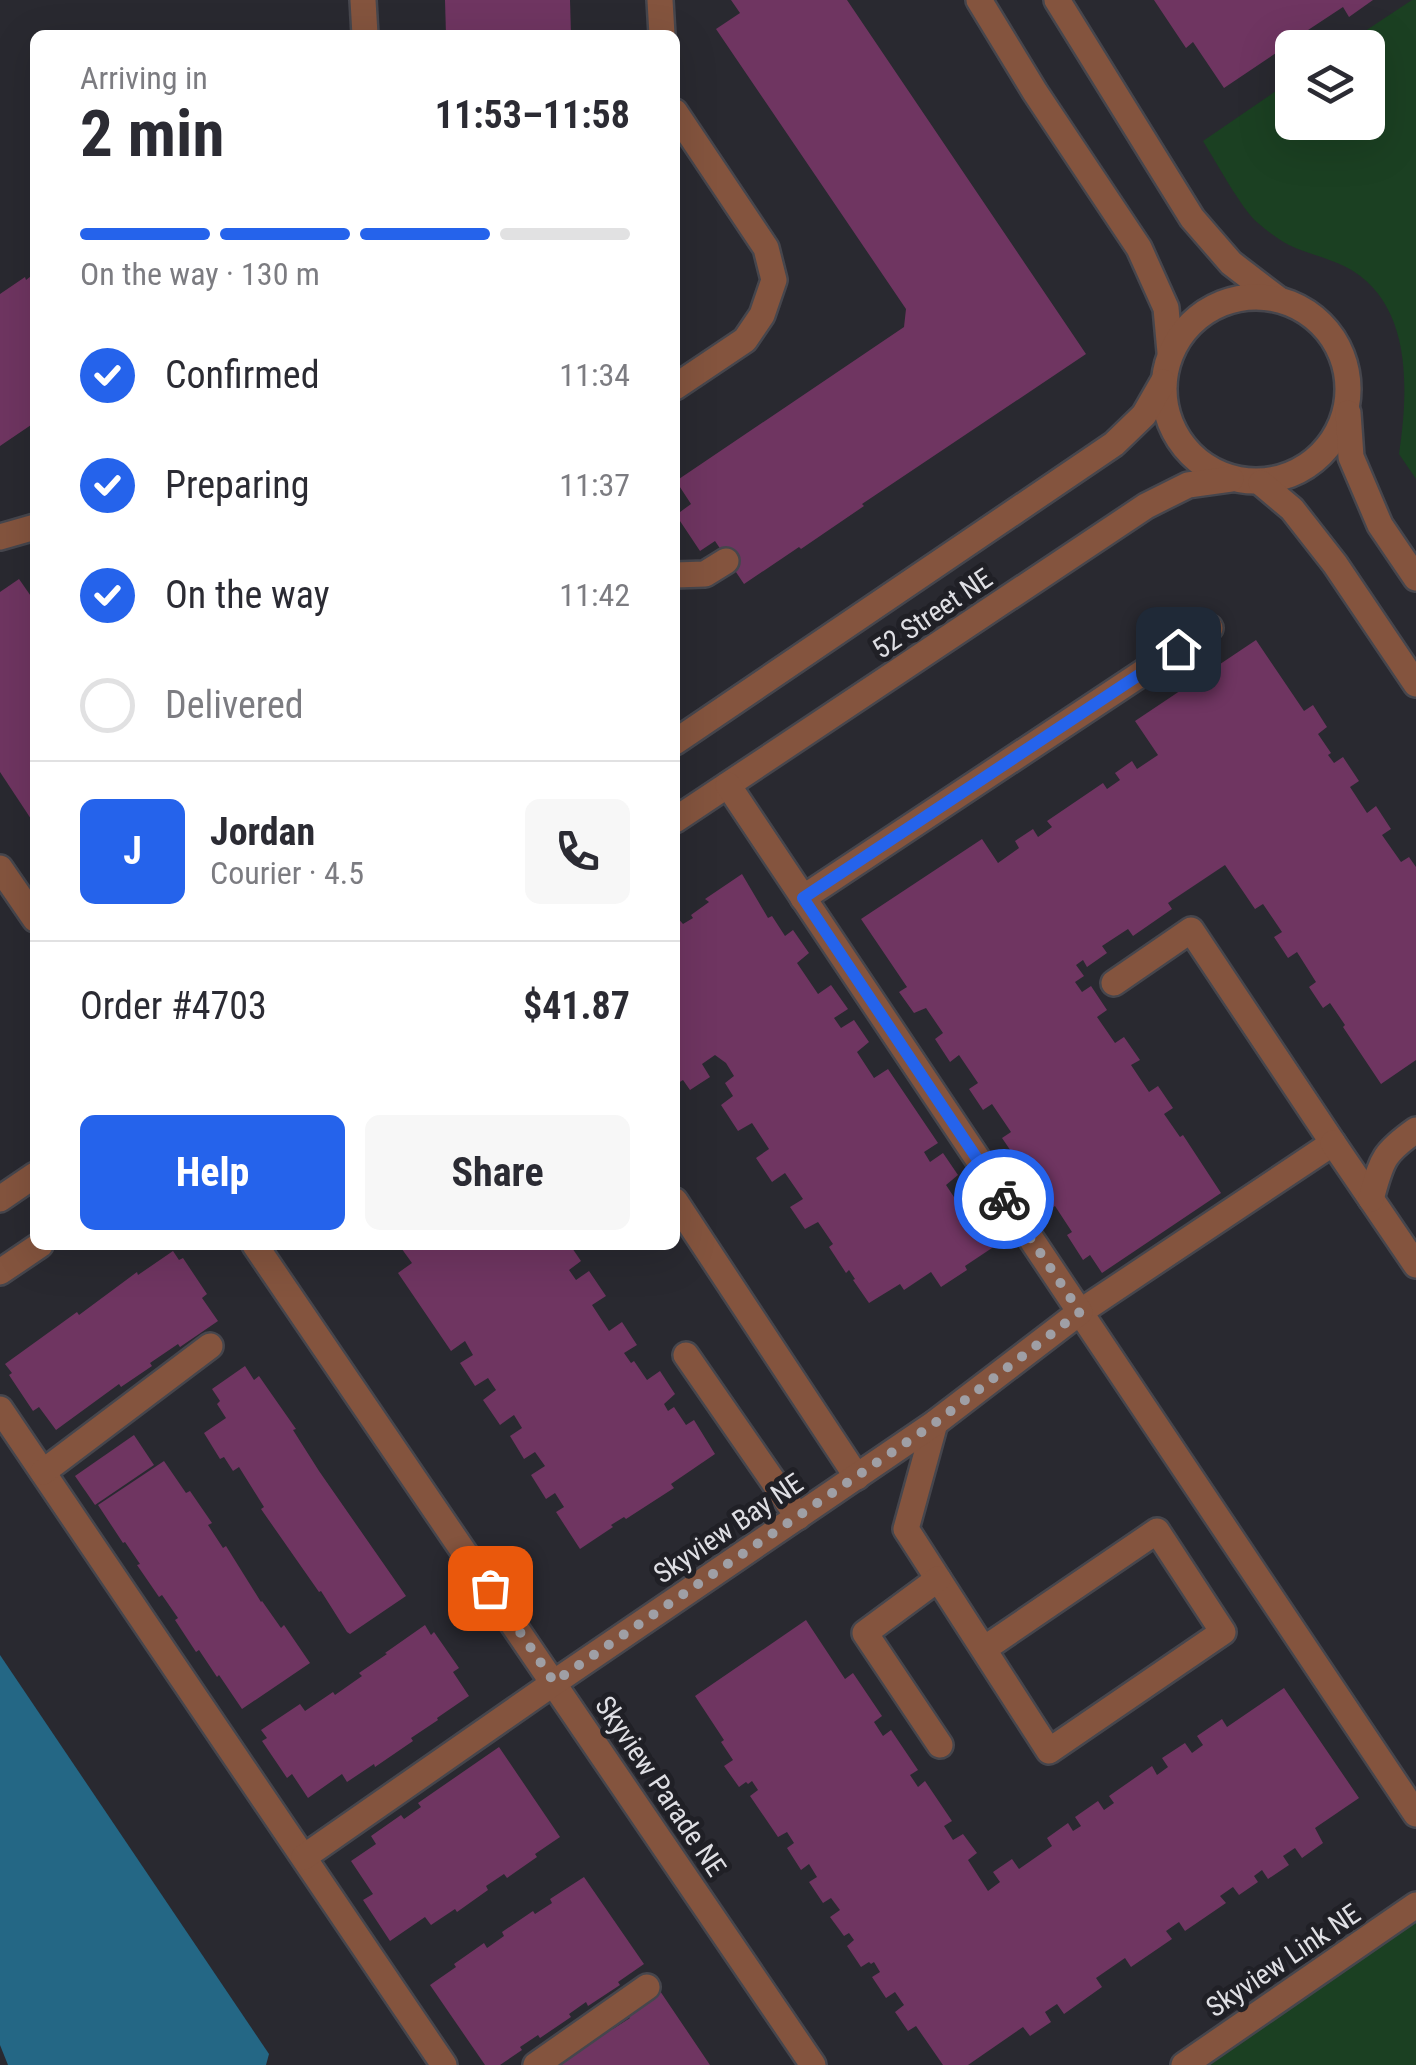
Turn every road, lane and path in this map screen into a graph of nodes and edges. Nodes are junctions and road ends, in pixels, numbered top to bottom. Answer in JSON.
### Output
{"nodes":[{"id":1,"x":363,"y":0,"type":"edge"},
{"id":2,"x":660,"y":0,"type":"edge"},
{"id":3,"x":979,"y":0,"type":"edge"},
{"id":4,"x":1057,"y":0,"type":"edge"},
{"id":5,"x":365,"y":30,"type":"edge"},
{"id":6,"x":662,"y":30,"type":"edge"},
{"id":7,"x":680,"y":119,"type":"edge"},
{"id":8,"x":1278,"y":299,"type":"junction"},
{"id":9,"x":1170,"y":352,"type":"junction"},
{"id":10,"x":1163,"y":382,"type":"junction"},
{"id":11,"x":680,"y":385,"type":"edge"},
{"id":12,"x":1347,"y":408,"type":"junction"},
{"id":13,"x":1231,"y":479,"type":"junction"},
{"id":14,"x":1261,"y":483,"type":"junction"},
{"id":15,"x":30,"y":529,"type":"edge"},
{"id":16,"x":0,"y":538,"type":"edge"},
{"id":17,"x":726,"y":561,"type":"dead end"},
{"id":18,"x":680,"y":576,"type":"edge"},
{"id":19,"x":1416,"y":578,"type":"edge"},
{"id":20,"x":1210,"y":628,"type":"dead end"},
{"id":21,"x":1416,"y":684,"type":"edge"},
{"id":22,"x":680,"y":739,"type":"edge"},
{"id":23,"x":728,"y":785,"type":"junction"},
{"id":24,"x":680,"y":817,"type":"edge"},
{"id":25,"x":0,"y":868,"type":"edge"},
{"id":26,"x":803,"y":898,"type":"junction"},
{"id":27,"x":30,"y":913,"type":"edge"},
{"id":28,"x":1114,"y":983,"type":"dead end"},
{"id":29,"x":1416,"y":1130,"type":"edge"},
{"id":30,"x":1333,"y":1143,"type":"junction"},
{"id":31,"x":30,"y":1178,"type":"edge"},
{"id":32,"x":0,"y":1199,"type":"edge"},
{"id":33,"x":1372,"y":1200,"type":"junction"},
{"id":34,"x":680,"y":1209,"type":"edge"},
{"id":35,"x":33,"y":1250,"type":"edge"},
{"id":36,"x":258,"y":1250,"type":"edge"},
{"id":37,"x":1416,"y":1265,"type":"edge"},
{"id":38,"x":0,"y":1272,"type":"edge"},
{"id":39,"x":1080,"y":1312,"type":"junction"},
{"id":40,"x":210,"y":1346,"type":"dead end"},
{"id":41,"x":686,"y":1355,"type":"dead end"},
{"id":42,"x":0,"y":1409,"type":"edge"},
{"id":43,"x":935,"y":1423,"type":"junction"},
{"id":44,"x":43,"y":1472,"type":"junction"},
{"id":45,"x":857,"y":1476,"type":"junction"},
{"id":46,"x":798,"y":1517,"type":"junction"},
{"id":47,"x":938,"y":1579,"type":"junction"},
{"id":48,"x":984,"y":1649,"type":"junction"},
{"id":49,"x":554,"y":1682,"type":"junction"},
{"id":50,"x":940,"y":1745,"type":"dead end"},
{"id":51,"x":1416,"y":1814,"type":"edge"},
{"id":52,"x":304,"y":1858,"type":"junction"},
{"id":53,"x":1416,"y":1906,"type":"edge"},
{"id":54,"x":647,"y":1987,"type":"dead end"},
{"id":55,"x":444,"y":2065,"type":"edge"},
{"id":56,"x":536,"y":2065,"type":"edge"},
{"id":57,"x":813,"y":2065,"type":"edge"},
{"id":58,"x":1184,"y":2065,"type":"edge"}],
"edges":[{"from":1,"to":5,"type":"street"},
{"from":2,"to":6,"type":"street"},
{"from":3,"to":9,"type":"street"},
{"from":4,"to":8,"type":"street"},
{"from":7,"to":11,"type":"street"},
{"from":8,"to":9,"type":"street"},
{"from":8,"to":12,"type":"street"},
{"from":9,"to":10,"type":"street"},
{"from":10,"to":13,"type":"street"},
{"from":10,"to":22,"type":"street","name":"52 Street NE"},
{"from":12,"to":14,"type":"street"},
{"from":12,"to":19,"type":"street"},
{"from":13,"to":14,"type":"street"},
{"from":13,"to":23,"type":"street","name":"52 Street NE"},
{"from":14,"to":21,"type":"street"},
{"from":15,"to":16,"type":"street"},
{"from":17,"to":18,"type":"street"},
{"from":20,"to":26,"type":"street"},
{"from":23,"to":24,"type":"street","name":"52 Street NE"},
{"from":23,"to":26,"type":"street"},
{"from":25,"to":27,"type":"street"},
{"from":26,"to":39,"type":"street"},
{"from":28,"to":30,"type":"street"},
{"from":29,"to":33,"type":"street"},
{"from":30,"to":33,"type":"street"},
{"from":30,"to":39,"type":"street","name":"Skyview Bay NE"},
{"from":31,"to":32,"type":"street"},
{"from":33,"to":37,"type":"street"},
{"from":34,"to":45,"type":"street"},
{"from":35,"to":38,"type":"street"},
{"from":36,"to":49,"type":"street","name":"Skyview Parade NE"},
{"from":39,"to":43,"type":"street","name":"Skyview Bay NE"},
{"from":39,"to":51,"type":"street"},
{"from":40,"to":44,"type":"street"},
{"from":41,"to":46,"type":"street"},
{"from":42,"to":44,"type":"street"},
{"from":43,"to":45,"type":"street","name":"Skyview Bay NE"},
{"from":43,"to":47,"type":"street"},
{"from":44,"to":52,"type":"street"},
{"from":45,"to":46,"type":"street","name":"Skyview Bay NE"},
{"from":46,"to":49,"type":"street","name":"Skyview Bay NE"},
{"from":47,"to":48,"type":"street"},
{"from":47,"to":50,"type":"street"},
{"from":48,"to":48,"type":"street"},
{"from":49,"to":52,"type":"street","name":"Skyview Bay NE"},
{"from":49,"to":57,"type":"street","name":"Skyview Parade NE"},
{"from":52,"to":55,"type":"street"},
{"from":53,"to":58,"type":"street","name":"Skyview Link NE"},
{"from":54,"to":56,"type":"street"}]}
